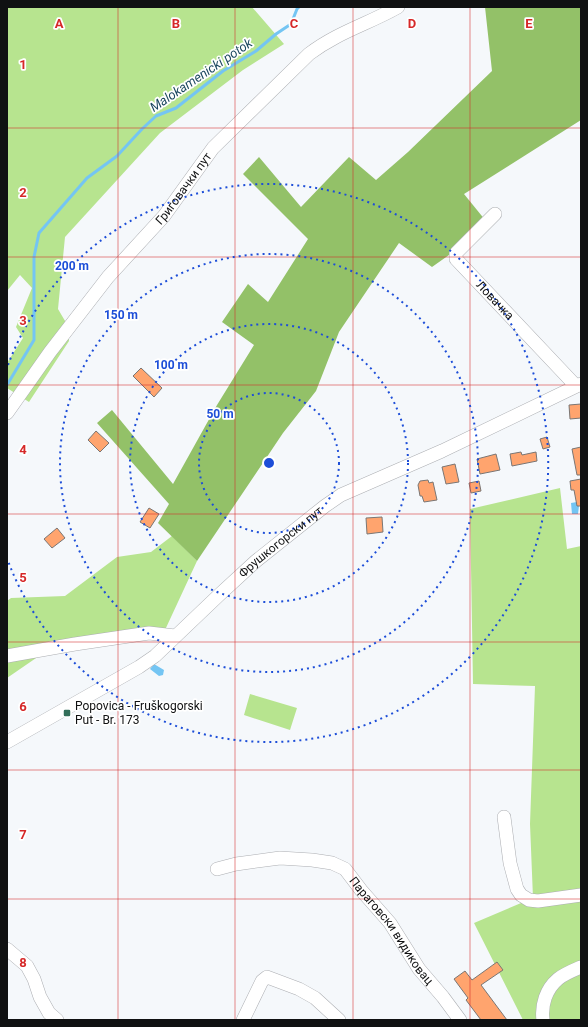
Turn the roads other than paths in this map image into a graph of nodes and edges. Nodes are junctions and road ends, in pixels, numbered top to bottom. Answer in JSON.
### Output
{"nodes":[{"id":1,"x":398,"y":7,"type":"edge"},
{"id":2,"x":495,"y":214,"type":"dead end"},
{"id":3,"x":578,"y":385,"type":"edge"},
{"id":4,"x":7,"y":413,"type":"edge"},
{"id":5,"x":176,"y":636,"type":"junction"},
{"id":6,"x":7,"y":656,"type":"edge"},
{"id":7,"x":7,"y":742,"type":"edge"},
{"id":8,"x":504,"y":817,"type":"dead end"},
{"id":9,"x":216,"y":868,"type":"dead end"},
{"id":10,"x":581,"y":895,"type":"edge"},
{"id":11,"x":7,"y":949,"type":"edge"},
{"id":12,"x":581,"y":967,"type":"edge"},
{"id":13,"x":57,"y":1020,"type":"edge"},
{"id":14,"x":243,"y":1020,"type":"edge"},
{"id":15,"x":339,"y":1020,"type":"edge"},
{"id":16,"x":460,"y":1020,"type":"edge"},
{"id":17,"x":543,"y":1020,"type":"edge"}],
"edges":[{"from":1,"to":4,"type":"street","name":"Григовачки пут"},
{"from":2,"to":3,"type":"street","name":"Ловачка"},
{"from":3,"to":5,"type":"street","name":"Фрушкогорски пут"},
{"from":5,"to":6,"type":"street"},
{"from":5,"to":7,"type":"street","name":"Фрушкогорски пут"},
{"from":8,"to":10,"type":"street"},
{"from":9,"to":16,"type":"street","name":"Параговски видиковац"},
{"from":11,"to":13,"type":"street"},
{"from":12,"to":17,"type":"street"},
{"from":14,"to":15,"type":"street"}]}
